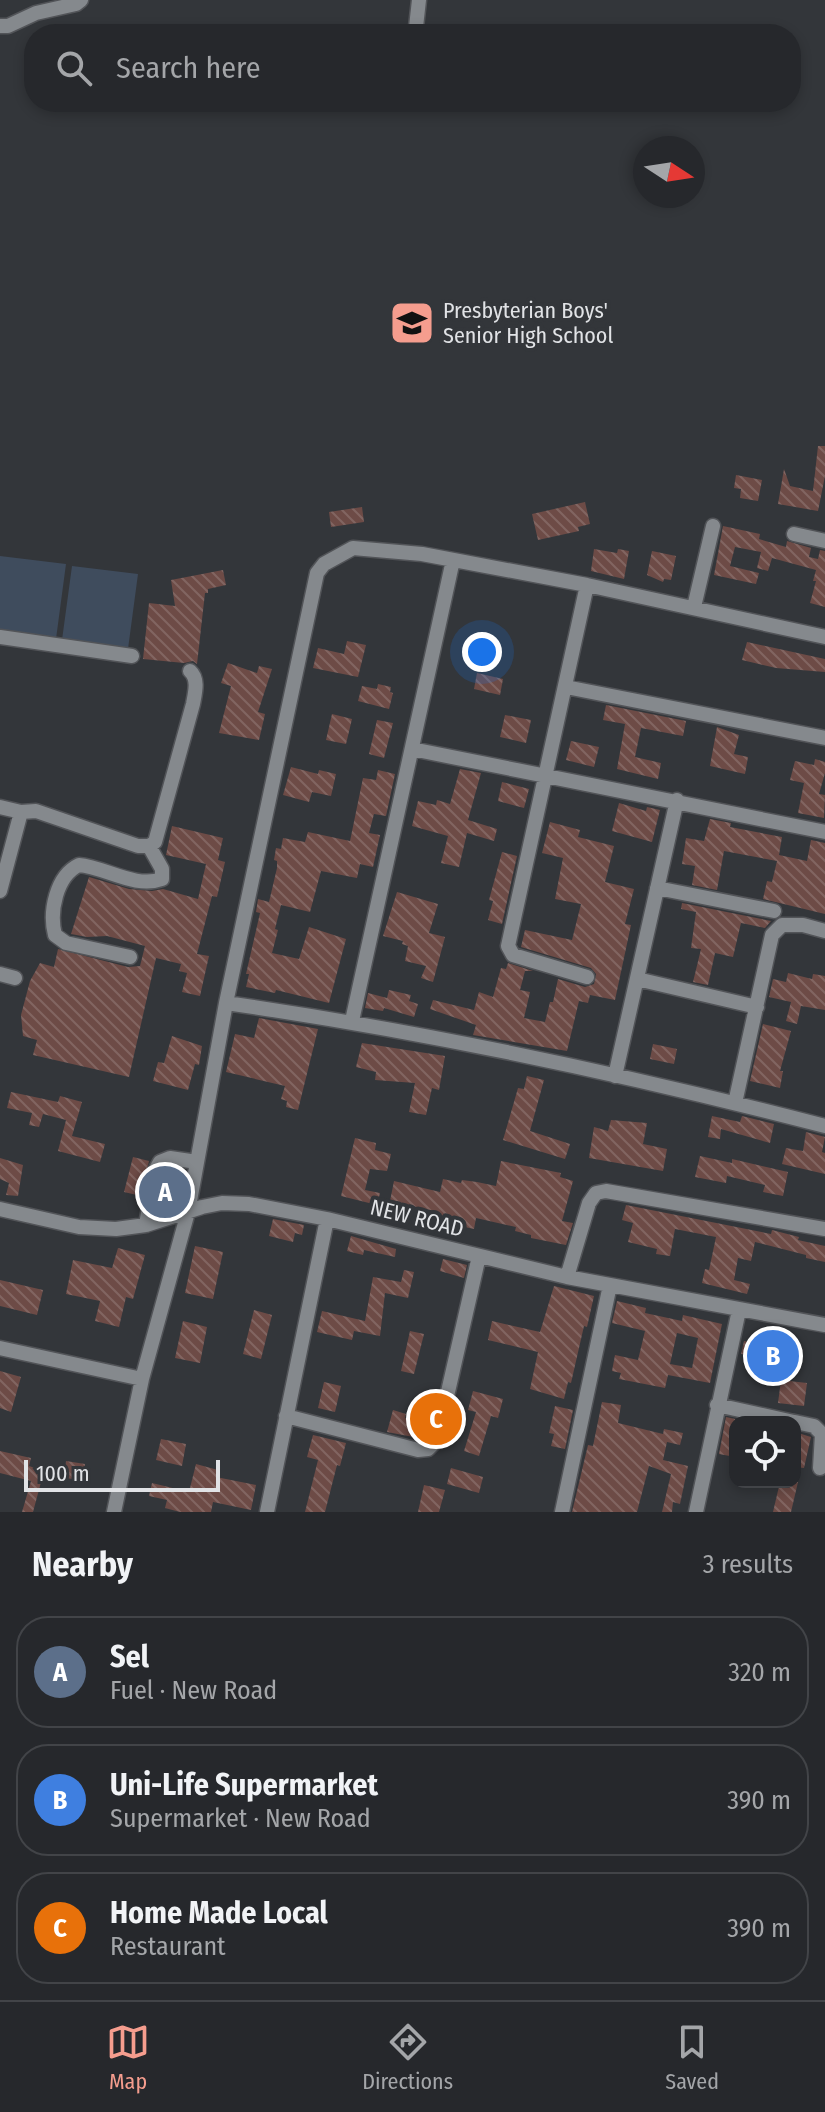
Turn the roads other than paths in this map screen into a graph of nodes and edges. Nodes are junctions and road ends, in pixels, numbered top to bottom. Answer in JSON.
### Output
{"nodes":[{"id":1,"x":81,"y":0,"type":"edge"},
{"id":2,"x":419,"y":0,"type":"edge"},
{"id":3,"x":416,"y":24,"type":"edge"},
{"id":4,"x":0,"y":26,"type":"edge"},
{"id":5,"x":713,"y":526,"type":"dead end"},
{"id":6,"x":794,"y":534,"type":"dead end"},
{"id":7,"x":825,"y":541,"type":"edge"},
{"id":8,"x":453,"y":560,"type":"junction"},
{"id":9,"x":587,"y":585,"type":"junction"},
{"id":10,"x":694,"y":607,"type":"junction"},
{"id":11,"x":0,"y":637,"type":"edge"},
{"id":12,"x":825,"y":637,"type":"edge"},
{"id":13,"x":132,"y":656,"type":"dead end"},
{"id":14,"x":190,"y":671,"type":"dead end"},
{"id":15,"x":566,"y":687,"type":"junction"},
{"id":16,"x":825,"y":738,"type":"edge"},
{"id":17,"x":412,"y":749,"type":"junction"},
{"id":18,"x":545,"y":776,"type":"junction"},
{"id":19,"x":677,"y":800,"type":"junction"},
{"id":20,"x":0,"y":807,"type":"edge"},
{"id":21,"x":21,"y":812,"type":"junction"},
{"id":22,"x":825,"y":832,"type":"edge"},
{"id":23,"x":149,"y":846,"type":"junction"},
{"id":24,"x":657,"y":888,"type":"junction"},
{"id":25,"x":0,"y":891,"type":"edge"},
{"id":26,"x":774,"y":911,"type":"dead end"},
{"id":27,"x":825,"y":931,"type":"edge"},
{"id":28,"x":130,"y":957,"type":"dead end"},
{"id":29,"x":587,"y":977,"type":"dead end"},
{"id":30,"x":637,"y":979,"type":"junction"},
{"id":31,"x":226,"y":1003,"type":"junction"},
{"id":32,"x":757,"y":1007,"type":"junction"},
{"id":33,"x":352,"y":1021,"type":"junction"},
{"id":34,"x":615,"y":1076,"type":"junction"},
{"id":35,"x":735,"y":1103,"type":"junction"},
{"id":36,"x":825,"y":1126,"type":"edge"},
{"id":37,"x":197,"y":1162,"type":"junction"},
{"id":38,"x":0,"y":1209,"type":"edge"},
{"id":39,"x":188,"y":1212,"type":"junction"},
{"id":40,"x":327,"y":1219,"type":"junction"},
{"id":41,"x":146,"y":1225,"type":"junction"},
{"id":42,"x":825,"y":1229,"type":"edge"},
{"id":43,"x":479,"y":1256,"type":"junction"},
{"id":44,"x":567,"y":1277,"type":"junction"},
{"id":45,"x":610,"y":1285,"type":"junction"},
{"id":46,"x":739,"y":1310,"type":"junction"},
{"id":47,"x":825,"y":1325,"type":"edge"},
{"id":48,"x":0,"y":1348,"type":"edge"},
{"id":49,"x":142,"y":1379,"type":"junction"},
{"id":50,"x":717,"y":1405,"type":"junction"},
{"id":51,"x":286,"y":1416,"type":"junction"},
{"id":52,"x":767,"y":1416,"type":"edge"},
{"id":53,"x":801,"y":1423,"type":"edge"},
{"id":54,"x":820,"y":1468,"type":"dead end"},
{"id":55,"x":114,"y":1512,"type":"edge"},
{"id":56,"x":267,"y":1512,"type":"edge"},
{"id":57,"x":562,"y":1512,"type":"edge"},
{"id":58,"x":696,"y":1512,"type":"edge"}],
"edges":[{"from":1,"to":4,"type":"street"},
{"from":2,"to":3,"type":"street"},
{"from":5,"to":10,"type":"street"},
{"from":6,"to":7,"type":"street"},
{"from":8,"to":9,"type":"street"},
{"from":8,"to":17,"type":"street"},
{"from":8,"to":31,"type":"street"},
{"from":9,"to":10,"type":"street"},
{"from":9,"to":15,"type":"street"},
{"from":10,"to":12,"type":"street"},
{"from":11,"to":13,"type":"street"},
{"from":14,"to":23,"type":"street"},
{"from":15,"to":16,"type":"street"},
{"from":15,"to":18,"type":"street"},
{"from":17,"to":18,"type":"street"},
{"from":17,"to":33,"type":"street"},
{"from":18,"to":19,"type":"street"},
{"from":18,"to":29,"type":"street"},
{"from":19,"to":22,"type":"street"},
{"from":19,"to":24,"type":"street"},
{"from":20,"to":21,"type":"street"},
{"from":21,"to":23,"type":"street"},
{"from":21,"to":25,"type":"street"},
{"from":23,"to":28,"type":"street"},
{"from":24,"to":26,"type":"street"},
{"from":24,"to":30,"type":"street"},
{"from":27,"to":32,"type":"street"},
{"from":30,"to":32,"type":"street"},
{"from":30,"to":34,"type":"street"},
{"from":31,"to":33,"type":"street"},
{"from":31,"to":37,"type":"street"},
{"from":32,"to":35,"type":"street"},
{"from":33,"to":34,"type":"street"},
{"from":34,"to":35,"type":"street"},
{"from":35,"to":36,"type":"street"},
{"from":37,"to":39,"type":"street"},
{"from":37,"to":41,"type":"street"},
{"from":38,"to":41,"type":"street","name":"NEW ROAD"},
{"from":39,"to":40,"type":"street","name":"NEW ROAD"},
{"from":39,"to":41,"type":"street","name":"NEW ROAD"},
{"from":39,"to":49,"type":"street"},
{"from":40,"to":43,"type":"street","name":"NEW ROAD"},
{"from":40,"to":51,"type":"street"},
{"from":42,"to":44,"type":"street"},
{"from":43,"to":44,"type":"street","name":"NEW ROAD"},
{"from":43,"to":51,"type":"street"},
{"from":44,"to":45,"type":"street","name":"NEW ROAD"},
{"from":45,"to":46,"type":"street","name":"NEW ROAD"},
{"from":45,"to":57,"type":"street"},
{"from":46,"to":47,"type":"street","name":"NEW ROAD"},
{"from":46,"to":50,"type":"street"},
{"from":48,"to":49,"type":"street"},
{"from":49,"to":55,"type":"street"},
{"from":50,"to":52,"type":"street"},
{"from":50,"to":58,"type":"street"},
{"from":51,"to":56,"type":"street"},
{"from":53,"to":54,"type":"street"}]}
